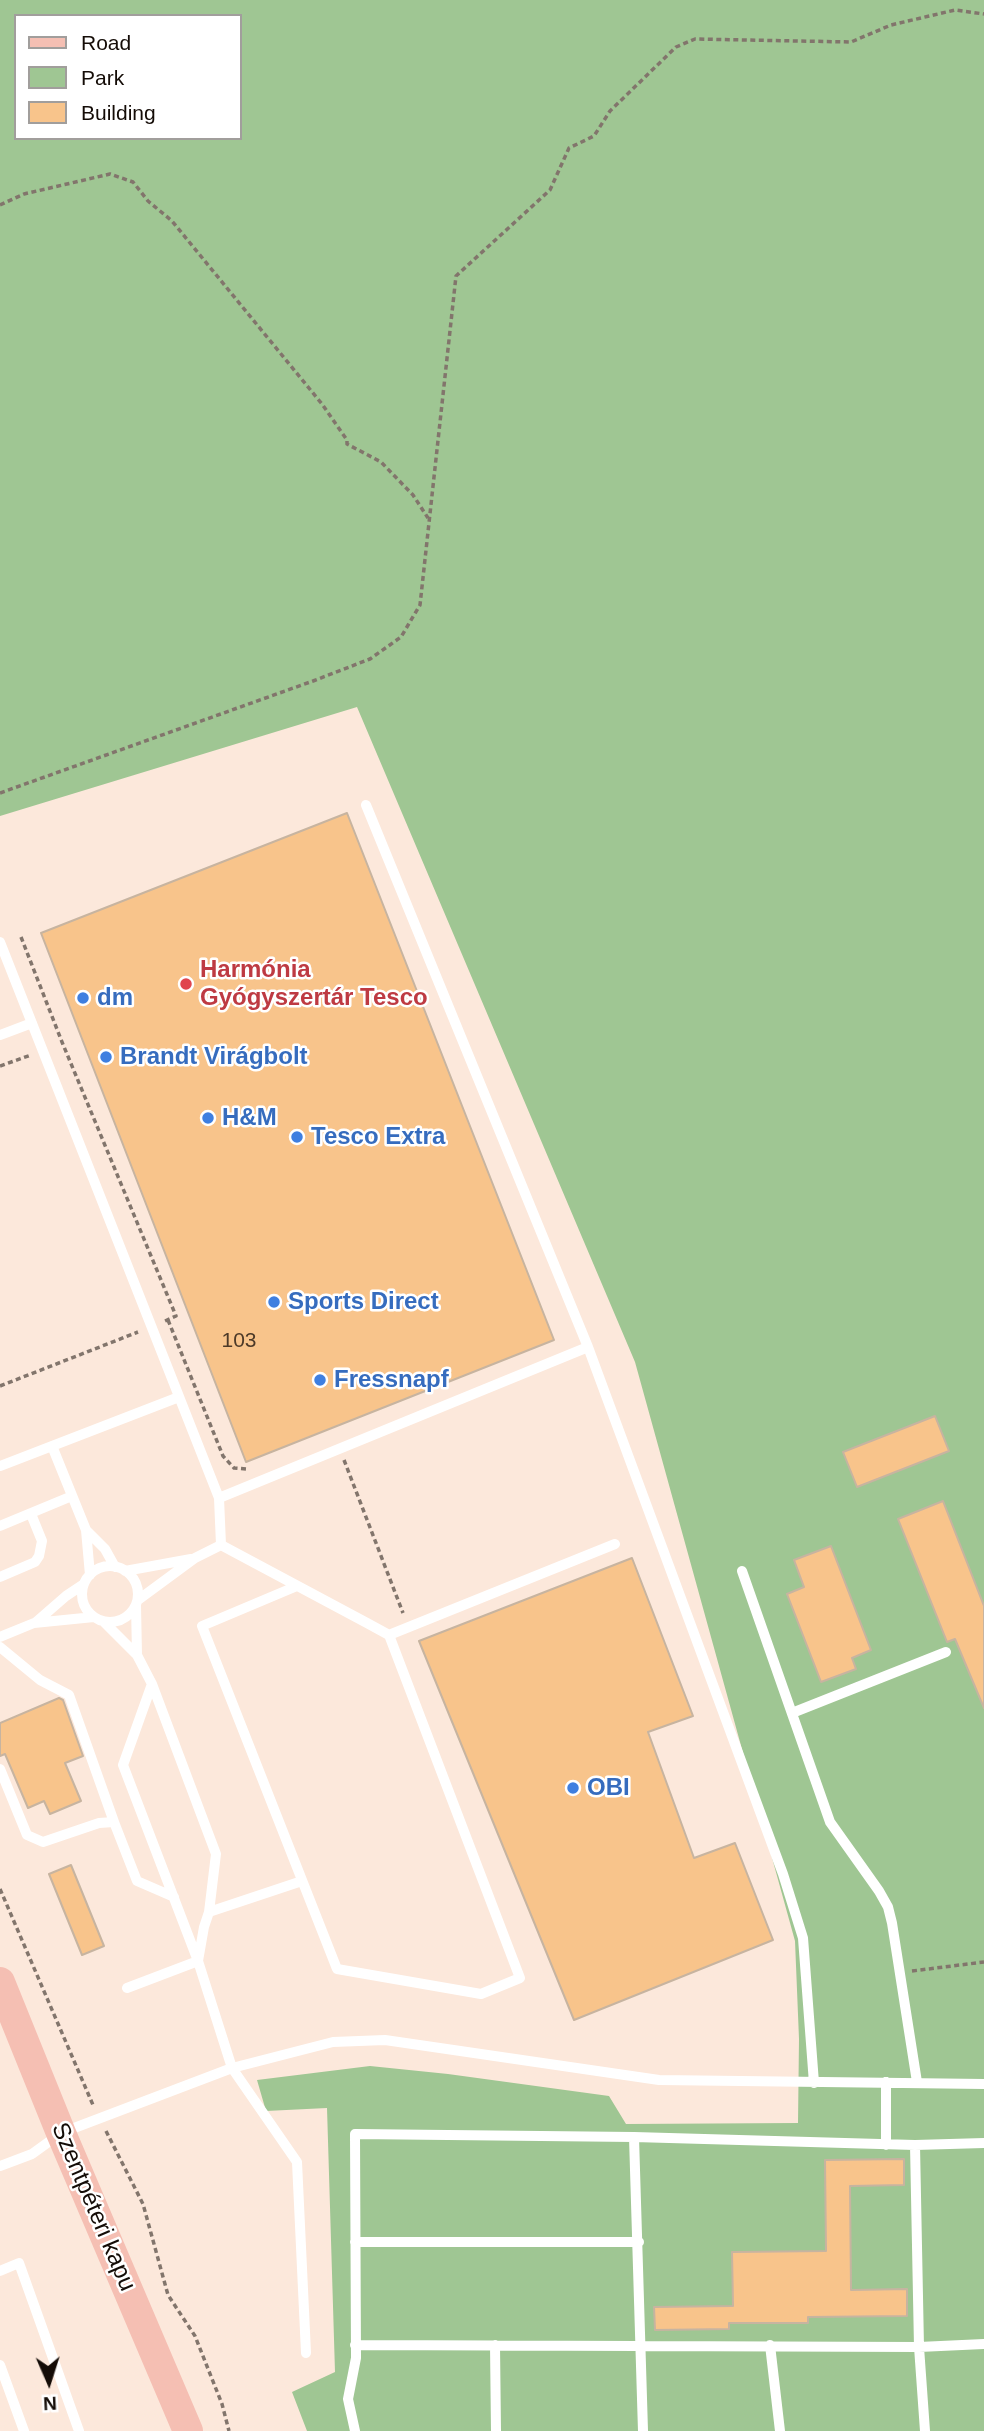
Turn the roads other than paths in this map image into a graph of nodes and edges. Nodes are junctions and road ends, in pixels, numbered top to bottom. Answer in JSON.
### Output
{"nodes":[{"id":1,"x":366,"y":806,"type":"dead end"},
{"id":2,"x":0,"y":942,"type":"edge"},
{"id":3,"x":32,"y":1023,"type":"junction"},
{"id":4,"x":0,"y":1035,"type":"edge"},
{"id":5,"x":588,"y":1348,"type":"junction"},
{"id":6,"x":179,"y":1397,"type":"junction"},
{"id":7,"x":52,"y":1446,"type":"junction"},
{"id":8,"x":0,"y":1466,"type":"edge"},
{"id":9,"x":72,"y":1496,"type":"junction"},
{"id":10,"x":219,"y":1498,"type":"junction"},
{"id":11,"x":31,"y":1514,"type":"junction"},
{"id":12,"x":0,"y":1526,"type":"edge"},
{"id":13,"x":86,"y":1530,"type":"junction"},
{"id":14,"x":615,"y":1544,"type":"dead end"},
{"id":15,"x":222,"y":1545,"type":"junction"},
{"id":16,"x":195,"y":1558,"type":"junction"},
{"id":17,"x":120,"y":1569,"type":"junction"},
{"id":18,"x":742,"y":1571,"type":"dead end"},
{"id":19,"x":0,"y":1577,"type":"edge"},
{"id":20,"x":87,"y":1579,"type":"junction"},
{"id":21,"x":297,"y":1586,"type":"junction"},
{"id":22,"x":137,"y":1602,"type":"junction"},
{"id":23,"x":99,"y":1619,"type":"junction"},
{"id":24,"x":34,"y":1623,"type":"junction"},
{"id":25,"x":388,"y":1634,"type":"junction"},
{"id":26,"x":0,"y":1637,"type":"edge"},
{"id":27,"x":0,"y":1647,"type":"edge"},
{"id":28,"x":946,"y":1652,"type":"dead end"},
{"id":29,"x":137,"y":1655,"type":"junction"},
{"id":30,"x":152,"y":1684,"type":"junction"},
{"id":31,"x":792,"y":1713,"type":"junction"},
{"id":32,"x":0,"y":1769,"type":"edge"},
{"id":33,"x":114,"y":1822,"type":"junction"},
{"id":34,"x":302,"y":1881,"type":"junction"},
{"id":35,"x":174,"y":1897,"type":"junction"},
{"id":36,"x":209,"y":1912,"type":"junction"},
{"id":37,"x":198,"y":1961,"type":"junction"},
{"id":38,"x":0,"y":1982,"type":"edge"},
{"id":39,"x":127,"y":1989,"type":"dead end"},
{"id":40,"x":232,"y":2068,"type":"junction"},
{"id":41,"x":886,"y":2082,"type":"junction"},
{"id":42,"x":917,"y":2082,"type":"junction"},
{"id":43,"x":814,"y":2083,"type":"junction"},
{"id":44,"x":984,"y":2084,"type":"edge"},
{"id":45,"x":61,"y":2133,"type":"junction"},
{"id":46,"x":634,"y":2137,"type":"junction"},
{"id":47,"x":984,"y":2143,"type":"edge"},
{"id":48,"x":886,"y":2145,"type":"junction"},
{"id":49,"x":915,"y":2146,"type":"junction"},
{"id":50,"x":0,"y":2166,"type":"edge"},
{"id":51,"x":355,"y":2242,"type":"junction"},
{"id":52,"x":639,"y":2242,"type":"junction"},
{"id":53,"x":0,"y":2271,"type":"edge"},
{"id":54,"x":984,"y":2344,"type":"edge"},
{"id":55,"x":355,"y":2345,"type":"junction"},
{"id":56,"x":495,"y":2345,"type":"junction"},
{"id":57,"x":641,"y":2345,"type":"junction"},
{"id":58,"x":770,"y":2345,"type":"junction"},
{"id":59,"x":919,"y":2347,"type":"junction"},
{"id":60,"x":306,"y":2353,"type":"dead end"},
{"id":61,"x":0,"y":2365,"type":"edge"},
{"id":62,"x":24,"y":2431,"type":"edge"},
{"id":63,"x":79,"y":2431,"type":"edge"},
{"id":64,"x":188,"y":2431,"type":"edge"},
{"id":65,"x":355,"y":2431,"type":"edge"},
{"id":66,"x":496,"y":2431,"type":"edge"},
{"id":67,"x":643,"y":2431,"type":"edge"},
{"id":68,"x":780,"y":2431,"type":"edge"},
{"id":69,"x":925,"y":2431,"type":"edge"}],
"edges":[{"from":1,"to":5,"type":"lane"},
{"from":2,"to":3,"type":"lane"},
{"from":3,"to":4,"type":"lane"},
{"from":3,"to":6,"type":"lane"},
{"from":5,"to":10,"type":"lane"},
{"from":5,"to":43,"type":"lane"},
{"from":6,"to":7,"type":"lane"},
{"from":6,"to":10,"type":"lane"},
{"from":7,"to":8,"type":"lane"},
{"from":7,"to":9,"type":"lane"},
{"from":9,"to":11,"type":"lane"},
{"from":9,"to":13,"type":"lane"},
{"from":10,"to":15,"type":"lane"},
{"from":11,"to":12,"type":"lane"},
{"from":11,"to":19,"type":"lane"},
{"from":13,"to":17,"type":"lane"},
{"from":13,"to":20,"type":"lane"},
{"from":14,"to":25,"type":"lane"},
{"from":15,"to":16,"type":"lane"},
{"from":15,"to":21,"type":"lane"},
{"from":16,"to":17,"type":"lane"},
{"from":16,"to":22,"type":"lane"},
{"from":17,"to":20,"type":"lane"},
{"from":17,"to":22,"type":"lane"},
{"from":18,"to":31,"type":"lane"},
{"from":20,"to":23,"type":"lane"},
{"from":20,"to":24,"type":"lane"},
{"from":21,"to":25,"type":"lane"},
{"from":21,"to":34,"type":"lane"},
{"from":22,"to":23,"type":"lane"},
{"from":22,"to":29,"type":"lane"},
{"from":23,"to":24,"type":"lane"},
{"from":23,"to":29,"type":"lane"},
{"from":24,"to":26,"type":"lane"},
{"from":25,"to":34,"type":"lane"},
{"from":27,"to":33,"type":"lane"},
{"from":28,"to":31,"type":"lane"},
{"from":29,"to":30,"type":"lane"},
{"from":30,"to":35,"type":"lane"},
{"from":30,"to":36,"type":"lane"},
{"from":31,"to":42,"type":"lane"},
{"from":32,"to":33,"type":"lane"},
{"from":33,"to":35,"type":"lane"},
{"from":34,"to":36,"type":"lane"},
{"from":35,"to":37,"type":"lane"},
{"from":36,"to":37,"type":"lane"},
{"from":37,"to":39,"type":"lane"},
{"from":37,"to":40,"type":"lane"},
{"from":38,"to":45,"type":"main road","name":"Szentpéteri kapu"},
{"from":40,"to":43,"type":"lane"},
{"from":40,"to":45,"type":"lane"},
{"from":40,"to":60,"type":"lane"},
{"from":41,"to":42,"type":"lane"},
{"from":41,"to":43,"type":"lane"},
{"from":41,"to":48,"type":"lane"},
{"from":42,"to":44,"type":"lane"},
{"from":45,"to":50,"type":"lane"},
{"from":45,"to":64,"type":"main road","name":"Szentpéteri kapu"},
{"from":46,"to":48,"type":"lane"},
{"from":46,"to":51,"type":"lane"},
{"from":46,"to":52,"type":"lane"},
{"from":47,"to":49,"type":"lane"},
{"from":48,"to":49,"type":"lane"},
{"from":49,"to":59,"type":"lane"},
{"from":51,"to":52,"type":"lane"},
{"from":51,"to":55,"type":"lane"},
{"from":52,"to":57,"type":"lane"},
{"from":53,"to":63,"type":"lane"},
{"from":54,"to":59,"type":"lane"},
{"from":55,"to":56,"type":"lane"},
{"from":55,"to":65,"type":"lane"},
{"from":56,"to":57,"type":"lane"},
{"from":56,"to":66,"type":"lane"},
{"from":57,"to":58,"type":"lane"},
{"from":57,"to":67,"type":"lane"},
{"from":58,"to":59,"type":"lane"},
{"from":58,"to":68,"type":"lane"},
{"from":59,"to":69,"type":"lane"},
{"from":61,"to":62,"type":"lane"}]}
